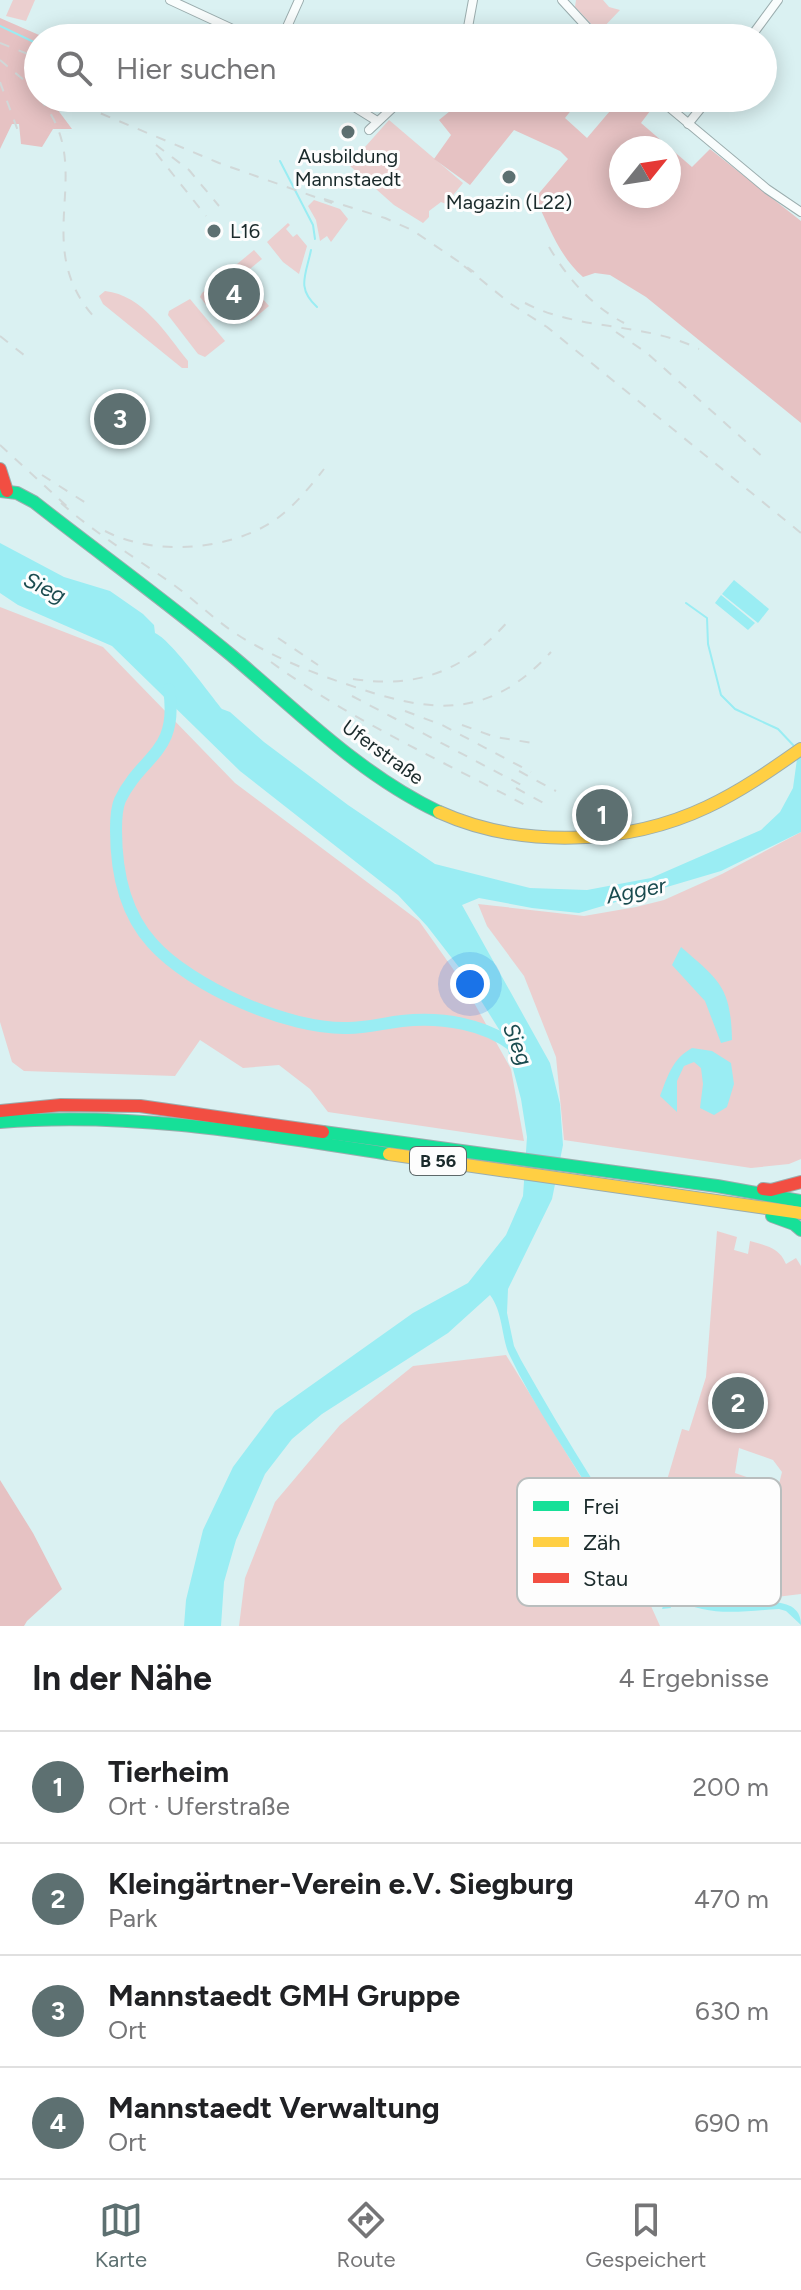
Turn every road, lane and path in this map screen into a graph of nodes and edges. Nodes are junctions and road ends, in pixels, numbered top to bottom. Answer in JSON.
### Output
{"nodes":[{"id":1,"x":170,"y":0,"type":"edge"},
{"id":2,"x":299,"y":0,"type":"edge"},
{"id":3,"x":473,"y":0,"type":"edge"},
{"id":4,"x":778,"y":0,"type":"edge"},
{"id":5,"x":566,"y":1,"type":"edge"},
{"id":6,"x":222,"y":24,"type":"edge"},
{"id":7,"x":288,"y":24,"type":"edge"},
{"id":8,"x":469,"y":24,"type":"edge"},
{"id":9,"x":585,"y":24,"type":"edge"},
{"id":10,"x":760,"y":24,"type":"edge"},
{"id":11,"x":363,"y":112,"type":"edge"},
{"id":12,"x":387,"y":112,"type":"edge"},
{"id":13,"x":674,"y":112,"type":"edge"},
{"id":14,"x":698,"y":112,"type":"edge"},
{"id":15,"x":377,"y":121,"type":"junction"},
{"id":16,"x":688,"y":124,"type":"junction"},
{"id":17,"x":369,"y":130,"type":"dead end"},
{"id":18,"x":801,"y":212,"type":"edge"},
{"id":19,"x":0,"y":469,"type":"edge"},
{"id":20,"x":4,"y":491,"type":"edge"},
{"id":21,"x":801,"y":749,"type":"edge"},
{"id":22,"x":0,"y":1104,"type":"edge"},
{"id":23,"x":0,"y":1111,"type":"edge"},
{"id":24,"x":25,"y":1113,"type":"junction"},
{"id":25,"x":0,"y":1122,"type":"edge"},
{"id":26,"x":0,"y":1128,"type":"edge"},
{"id":27,"x":582,"y":1176,"type":"junction"},
{"id":28,"x":801,"y":1182,"type":"edge"},
{"id":29,"x":717,"y":1186,"type":"junction"},
{"id":30,"x":801,"y":1201,"type":"edge"},
{"id":31,"x":721,"y":1203,"type":"junction"},
{"id":32,"x":801,"y":1213,"type":"edge"},
{"id":33,"x":801,"y":1230,"type":"edge"}],
"edges":[{"from":1,"to":6,"type":"street"},
{"from":2,"to":7,"type":"street"},
{"from":3,"to":8,"type":"street"},
{"from":4,"to":10,"type":"street"},
{"from":5,"to":9,"type":"street"},
{"from":11,"to":15,"type":"street"},
{"from":12,"to":15,"type":"street"},
{"from":13,"to":16,"type":"street"},
{"from":14,"to":16,"type":"street"},
{"from":15,"to":17,"type":"street"},
{"from":16,"to":18,"type":"street"},
{"from":19,"to":20,"type":"main road"},
{"from":20,"to":21,"type":"main road","name":"Uferstraße"},
{"from":22,"to":24,"type":"main road"},
{"from":23,"to":24,"type":"main road","number":"B 56"},
{"from":24,"to":25,"type":"main road","number":"B 56"},
{"from":24,"to":26,"type":"main road"},
{"from":24,"to":27,"type":"main road","number":"B 56"},
{"from":27,"to":29,"type":"main road","number":"B 56"},
{"from":27,"to":31,"type":"main road","number":"B 56"},
{"from":28,"to":29,"type":"main road"},
{"from":29,"to":30,"type":"main road","number":"B 56"},
{"from":31,"to":32,"type":"main road","number":"B 56"},
{"from":31,"to":33,"type":"main road"}]}
